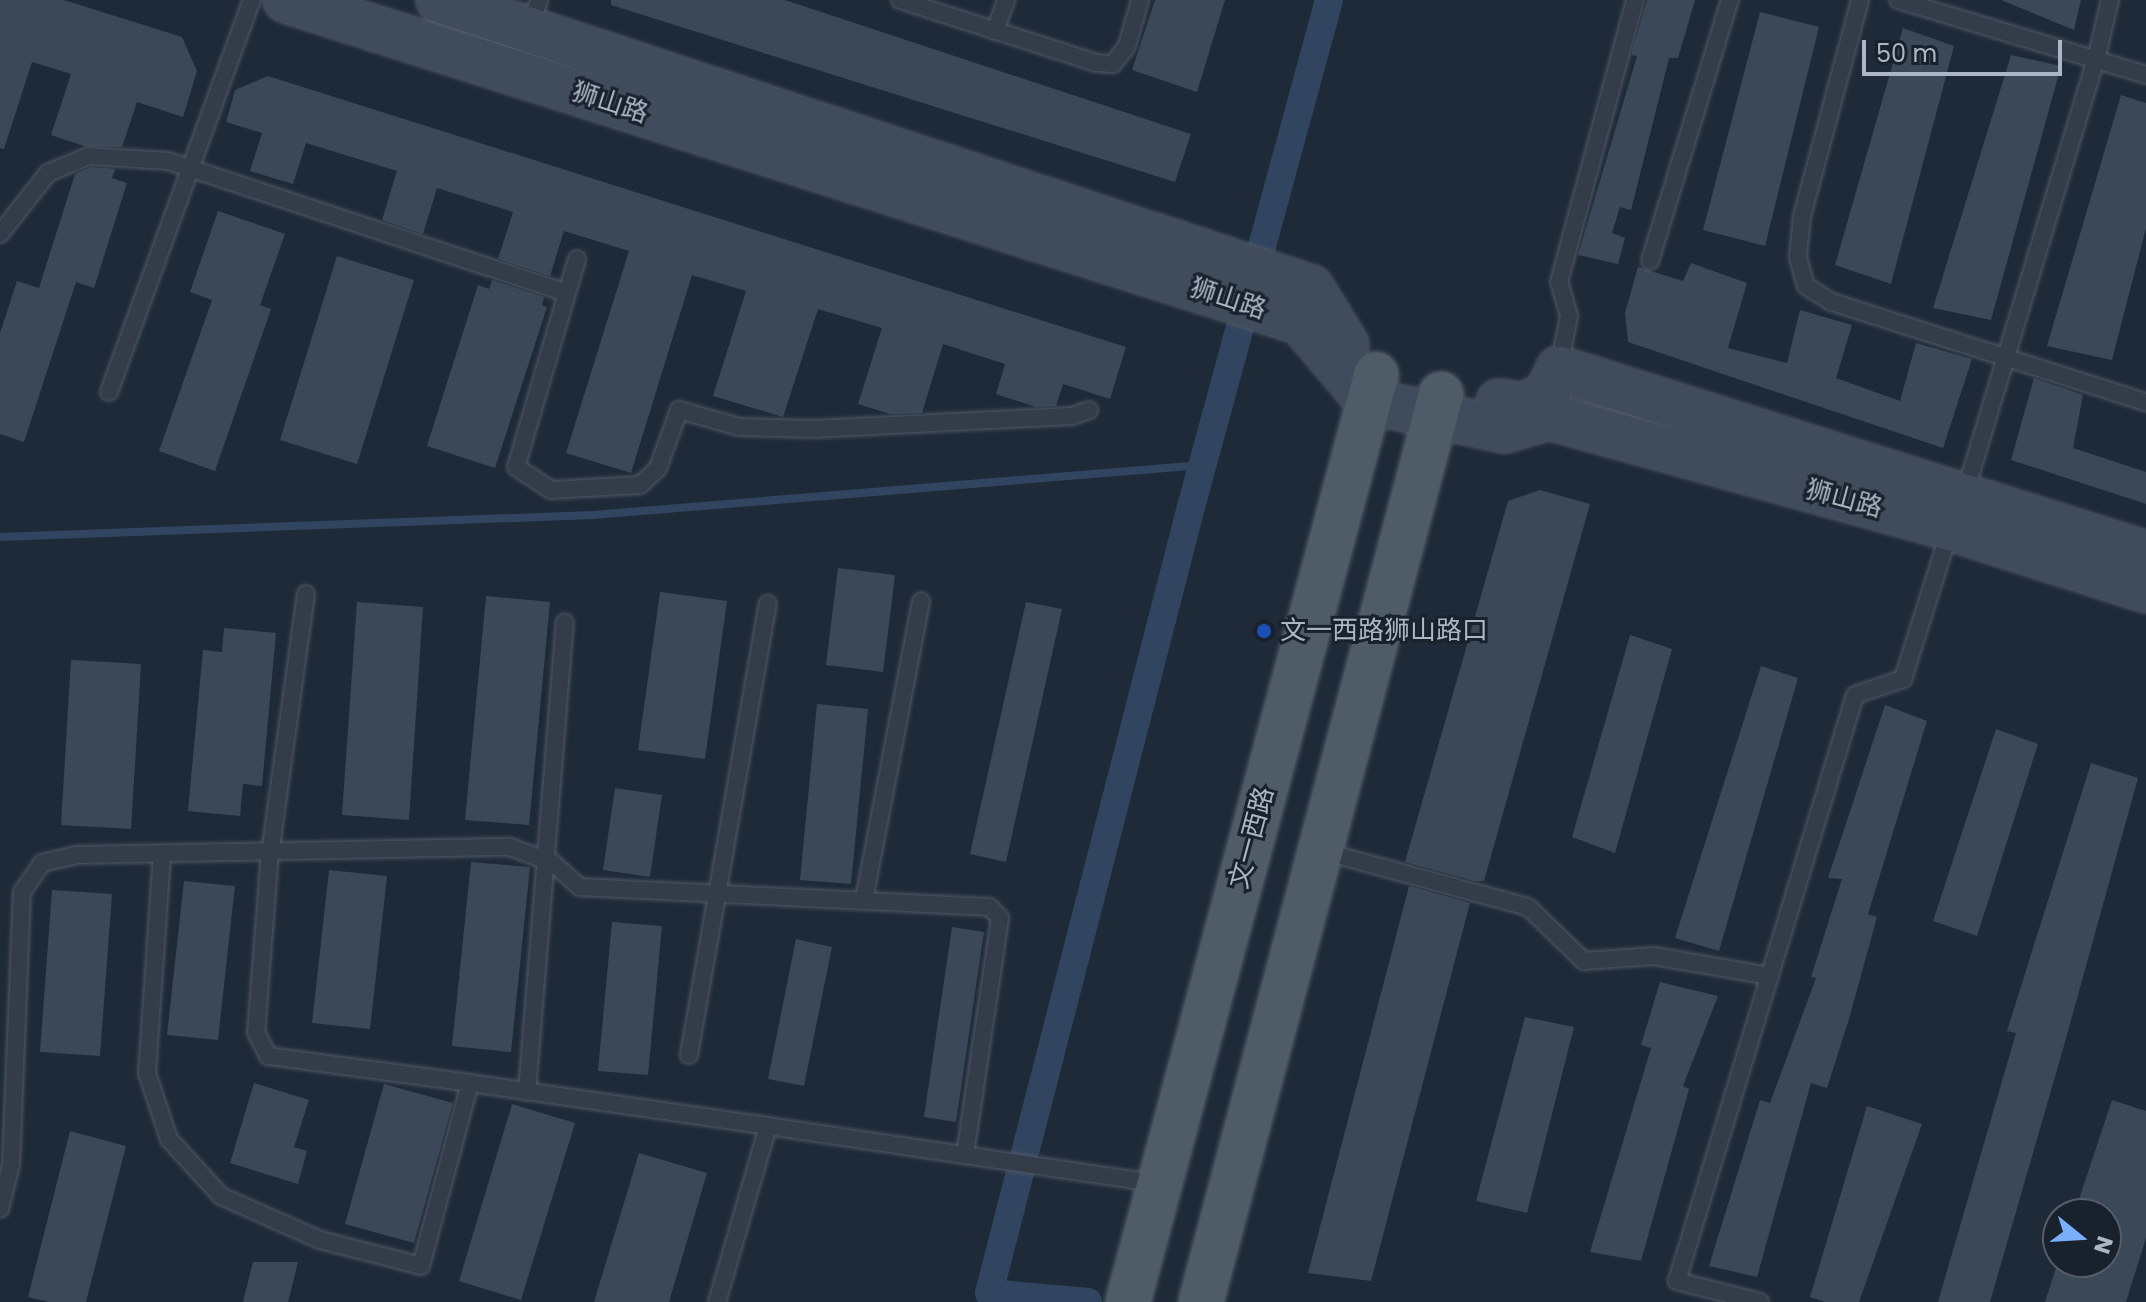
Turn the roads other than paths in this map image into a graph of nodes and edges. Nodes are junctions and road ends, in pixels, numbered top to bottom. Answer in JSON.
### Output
{"nodes":[{"id":1,"x":252,"y":0,"type":"edge"},
{"id":2,"x":286,"y":0,"type":"edge"},
{"id":3,"x":439,"y":0,"type":"edge"},
{"id":4,"x":900,"y":0,"type":"edge"},
{"id":5,"x":1006,"y":0,"type":"edge"},
{"id":6,"x":1140,"y":0,"type":"edge"},
{"id":7,"x":1635,"y":0,"type":"edge"},
{"id":8,"x":1730,"y":0,"type":"edge"},
{"id":9,"x":1860,"y":0,"type":"edge"},
{"id":10,"x":1898,"y":0,"type":"edge"},
{"id":11,"x":2110,"y":0,"type":"edge"},
{"id":12,"x":535,"y":14,"type":"edge"},
{"id":13,"x":995,"y":31,"type":"junction"},
{"id":14,"x":2096,"y":60,"type":"junction"},
{"id":15,"x":2146,"y":75,"type":"edge"},
{"id":16,"x":191,"y":171,"type":"junction"},
{"id":17,"x":0,"y":234,"type":"edge"},
{"id":18,"x":577,"y":259,"type":"dead end"},
{"id":19,"x":1650,"y":261,"type":"dead end"},
{"id":20,"x":1196,"y":269,"type":"junction"},
{"id":21,"x":566,"y":293,"type":"junction"},
{"id":22,"x":2007,"y":357,"type":"junction"},
{"id":23,"x":1559,"y":369,"type":"junction"},
{"id":24,"x":1372,"y":388,"type":"junction"},
{"id":25,"x":109,"y":392,"type":"dead end"},
{"id":26,"x":2146,"y":402,"type":"edge"},
{"id":27,"x":1438,"y":406,"type":"junction"},
{"id":28,"x":1089,"y":410,"type":"dead end"},
{"id":29,"x":1957,"y":513,"type":"junction"},
{"id":30,"x":2146,"y":554,"type":"edge"},
{"id":31,"x":2146,"y":590,"type":"edge"},
{"id":32,"x":306,"y":594,"type":"dead end"},
{"id":33,"x":921,"y":601,"type":"dead end"},
{"id":34,"x":768,"y":604,"type":"dead end"},
{"id":35,"x":565,"y":623,"type":"dead end"},
{"id":36,"x":1322,"y":851,"type":"junction"},
{"id":37,"x":270,"y":852,"type":"junction"},
{"id":38,"x":162,"y":854,"type":"junction"},
{"id":39,"x":546,"y":860,"type":"junction"},
{"id":40,"x":721,"y":893,"type":"junction"},
{"id":41,"x":864,"y":900,"type":"junction"},
{"id":42,"x":1770,"y":976,"type":"junction"},
{"id":43,"x":689,"y":1055,"type":"dead end"},
{"id":44,"x":470,"y":1083,"type":"junction"},
{"id":45,"x":527,"y":1092,"type":"junction"},
{"id":46,"x":768,"y":1126,"type":"junction"},
{"id":47,"x":965,"y":1155,"type":"junction"},
{"id":48,"x":1155,"y":1198,"type":"junction"},
{"id":49,"x":0,"y":1209,"type":"edge"},
{"id":50,"x":717,"y":1302,"type":"edge"},
{"id":51,"x":1128,"y":1302,"type":"edge"},
{"id":52,"x":1201,"y":1302,"type":"edge"},
{"id":53,"x":1760,"y":1302,"type":"edge"}],
"edges":[{"from":1,"to":16,"type":"lane"},
{"from":2,"to":20,"type":"main road","name":"狮山路"},
{"from":3,"to":12,"type":"main road","name":"狮山路"},
{"from":4,"to":13,"type":"lane"},
{"from":5,"to":13,"type":"lane"},
{"from":6,"to":13,"type":"lane"},
{"from":7,"to":23,"type":"lane"},
{"from":8,"to":19,"type":"lane"},
{"from":9,"to":22,"type":"lane"},
{"from":10,"to":14,"type":"lane"},
{"from":11,"to":14,"type":"lane"},
{"from":12,"to":20,"type":"main road","name":"狮山路"},
{"from":14,"to":15,"type":"lane"},
{"from":14,"to":22,"type":"lane"},
{"from":16,"to":17,"type":"lane"},
{"from":16,"to":21,"type":"lane"},
{"from":16,"to":25,"type":"lane"},
{"from":18,"to":21,"type":"lane"},
{"from":20,"to":24,"type":"main road","name":"狮山路"},
{"from":21,"to":28,"type":"lane"},
{"from":22,"to":26,"type":"lane"},
{"from":22,"to":29,"type":"lane"},
{"from":23,"to":27,"type":"main road","name":"狮山路"},
{"from":23,"to":29,"type":"main road","name":"狮山路"},
{"from":24,"to":27,"type":"main road","name":"狮山路"},
{"from":24,"to":48,"type":"main road","name":"文一西路"},
{"from":27,"to":29,"type":"main road","name":"狮山路"},
{"from":27,"to":36,"type":"main road"},
{"from":29,"to":30,"type":"main road","name":"狮山路"},
{"from":29,"to":31,"type":"main road","name":"狮山路"},
{"from":29,"to":42,"type":"lane"},
{"from":32,"to":37,"type":"lane"},
{"from":33,"to":41,"type":"lane"},
{"from":34,"to":40,"type":"lane"},
{"from":35,"to":39,"type":"lane"},
{"from":36,"to":42,"type":"lane"},
{"from":36,"to":52,"type":"main road"},
{"from":37,"to":38,"type":"lane"},
{"from":37,"to":39,"type":"lane"},
{"from":37,"to":44,"type":"lane"},
{"from":38,"to":44,"type":"lane"},
{"from":38,"to":49,"type":"lane"},
{"from":39,"to":40,"type":"lane"},
{"from":39,"to":45,"type":"lane"},
{"from":40,"to":41,"type":"lane"},
{"from":40,"to":43,"type":"lane"},
{"from":41,"to":47,"type":"lane"},
{"from":42,"to":53,"type":"lane"},
{"from":44,"to":45,"type":"lane"},
{"from":45,"to":46,"type":"lane"},
{"from":46,"to":47,"type":"lane"},
{"from":46,"to":50,"type":"lane"},
{"from":47,"to":48,"type":"lane"},
{"from":48,"to":51,"type":"main road","name":"文一西路"}]}
